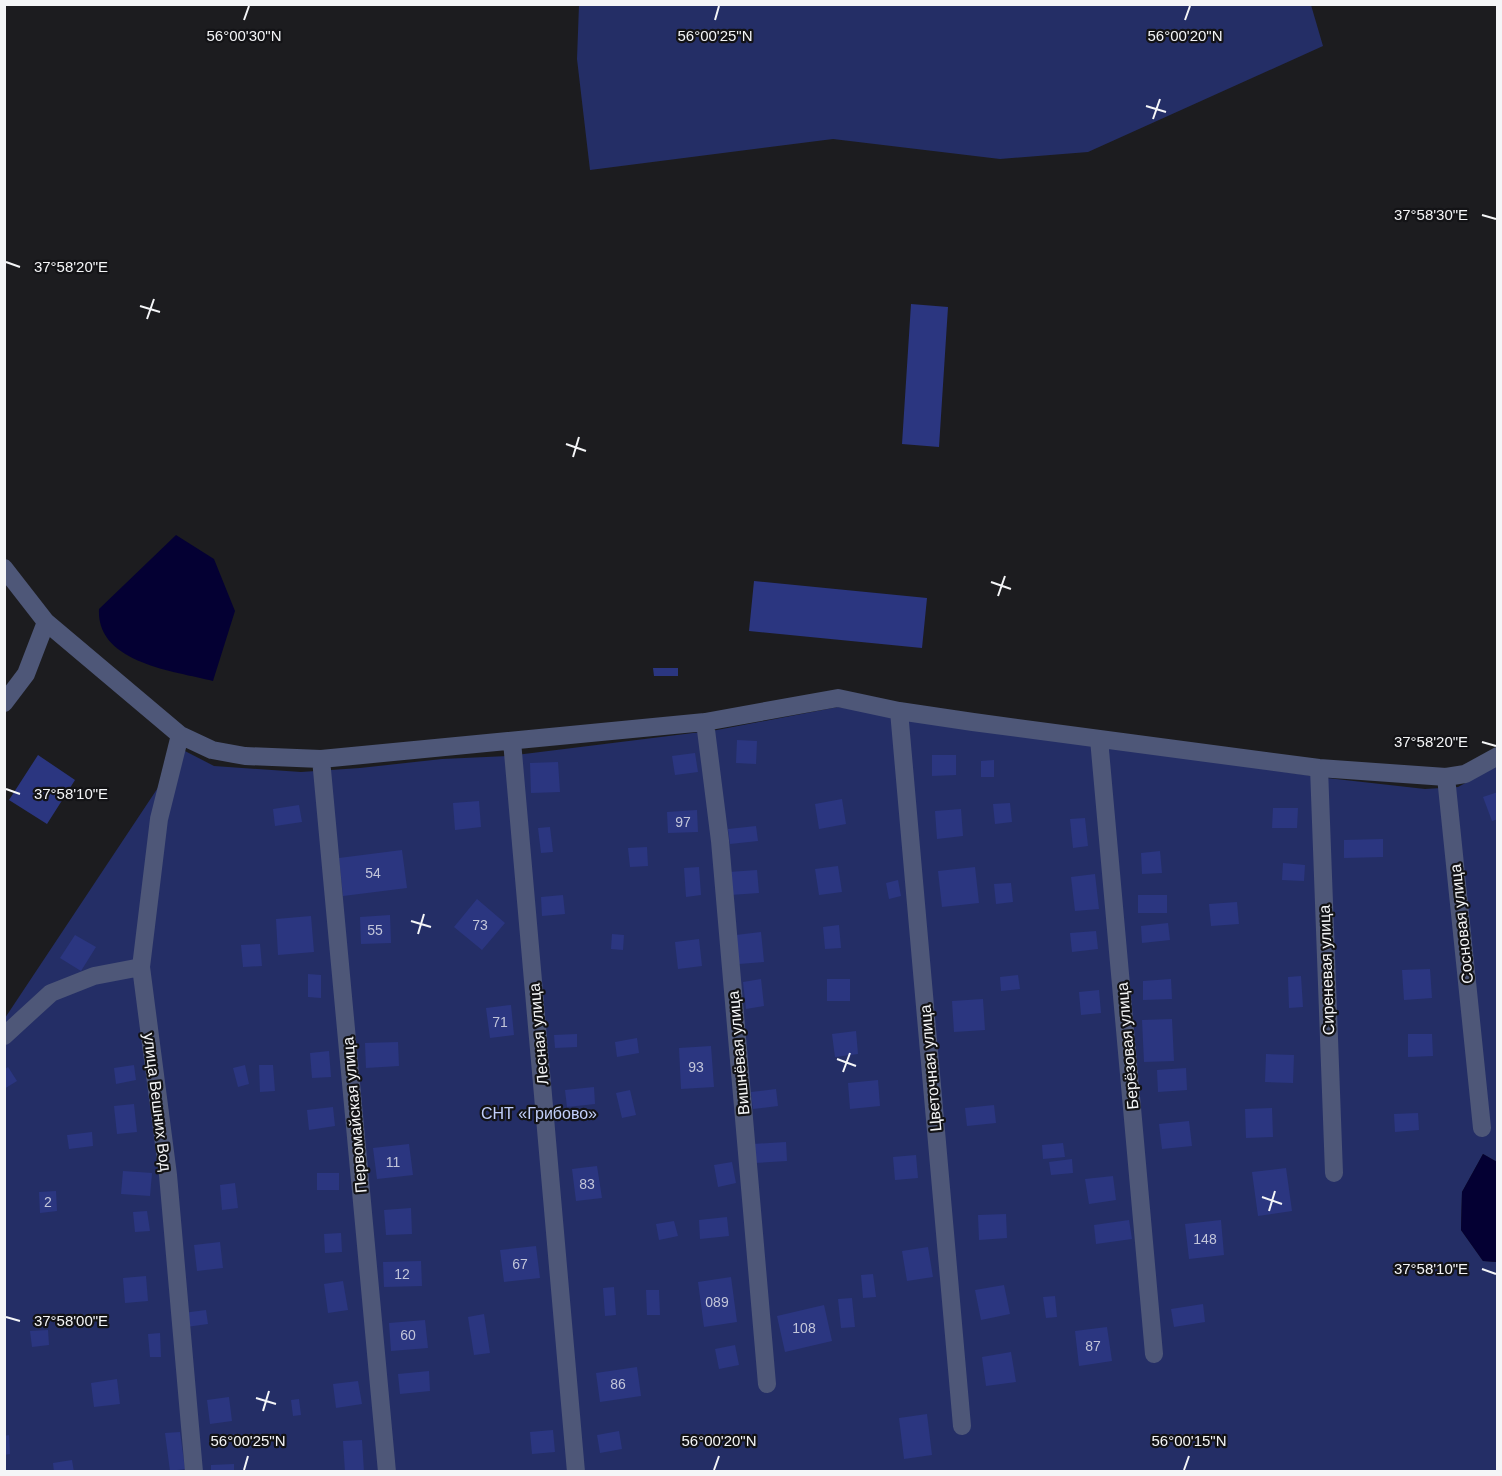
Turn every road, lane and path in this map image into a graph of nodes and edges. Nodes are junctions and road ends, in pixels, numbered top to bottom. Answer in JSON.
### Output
{"nodes":[{"id":1,"x":4,"y":568,"type":"edge"},
{"id":2,"x":46,"y":621,"type":"junction"},
{"id":3,"x":4,"y":703,"type":"edge"},
{"id":4,"x":899,"y":711,"type":"junction"},
{"id":5,"x":705,"y":722,"type":"junction"},
{"id":6,"x":180,"y":735,"type":"junction"},
{"id":7,"x":1099,"y":739,"type":"junction"},
{"id":8,"x":512,"y":741,"type":"junction"},
{"id":9,"x":1497,"y":756,"type":"edge"},
{"id":10,"x":321,"y":759,"type":"junction"},
{"id":11,"x":1319,"y":768,"type":"junction"},
{"id":12,"x":1446,"y":777,"type":"junction"},
{"id":13,"x":141,"y":968,"type":"junction"},
{"id":14,"x":4,"y":1036,"type":"edge"},
{"id":15,"x":1482,"y":1128,"type":"dead end"},
{"id":16,"x":1334,"y":1173,"type":"dead end"},
{"id":17,"x":1154,"y":1354,"type":"dead end"},
{"id":18,"x":766,"y":1384,"type":"dead end"},
{"id":19,"x":962,"y":1426,"type":"dead end"},
{"id":20,"x":194,"y":1472,"type":"edge"},
{"id":21,"x":387,"y":1472,"type":"edge"},
{"id":22,"x":576,"y":1472,"type":"edge"}],
"edges":[{"from":1,"to":2,"type":"street"},
{"from":2,"to":3,"type":"street"},
{"from":2,"to":6,"type":"street"},
{"from":4,"to":5,"type":"street"},
{"from":4,"to":7,"type":"street"},
{"from":4,"to":19,"type":"street","name":"Цветочная улица"},
{"from":5,"to":8,"type":"street"},
{"from":5,"to":18,"type":"street","name":"Вишнёвая улица"},
{"from":6,"to":10,"type":"street"},
{"from":6,"to":13,"type":"street","name":"улица Вешних Вод"},
{"from":7,"to":11,"type":"street"},
{"from":7,"to":17,"type":"street","name":"Берёзовая улица"},
{"from":8,"to":10,"type":"street"},
{"from":8,"to":22,"type":"street","name":"Лесная улица"},
{"from":9,"to":12,"type":"street"},
{"from":10,"to":21,"type":"street","name":"Первомайская улица"},
{"from":11,"to":12,"type":"street"},
{"from":11,"to":16,"type":"street","name":"Сиреневая улица"},
{"from":12,"to":15,"type":"street","name":"Сосновая улица"},
{"from":13,"to":14,"type":"street"},
{"from":13,"to":20,"type":"street","name":"улица Вешних Вод"}]}
